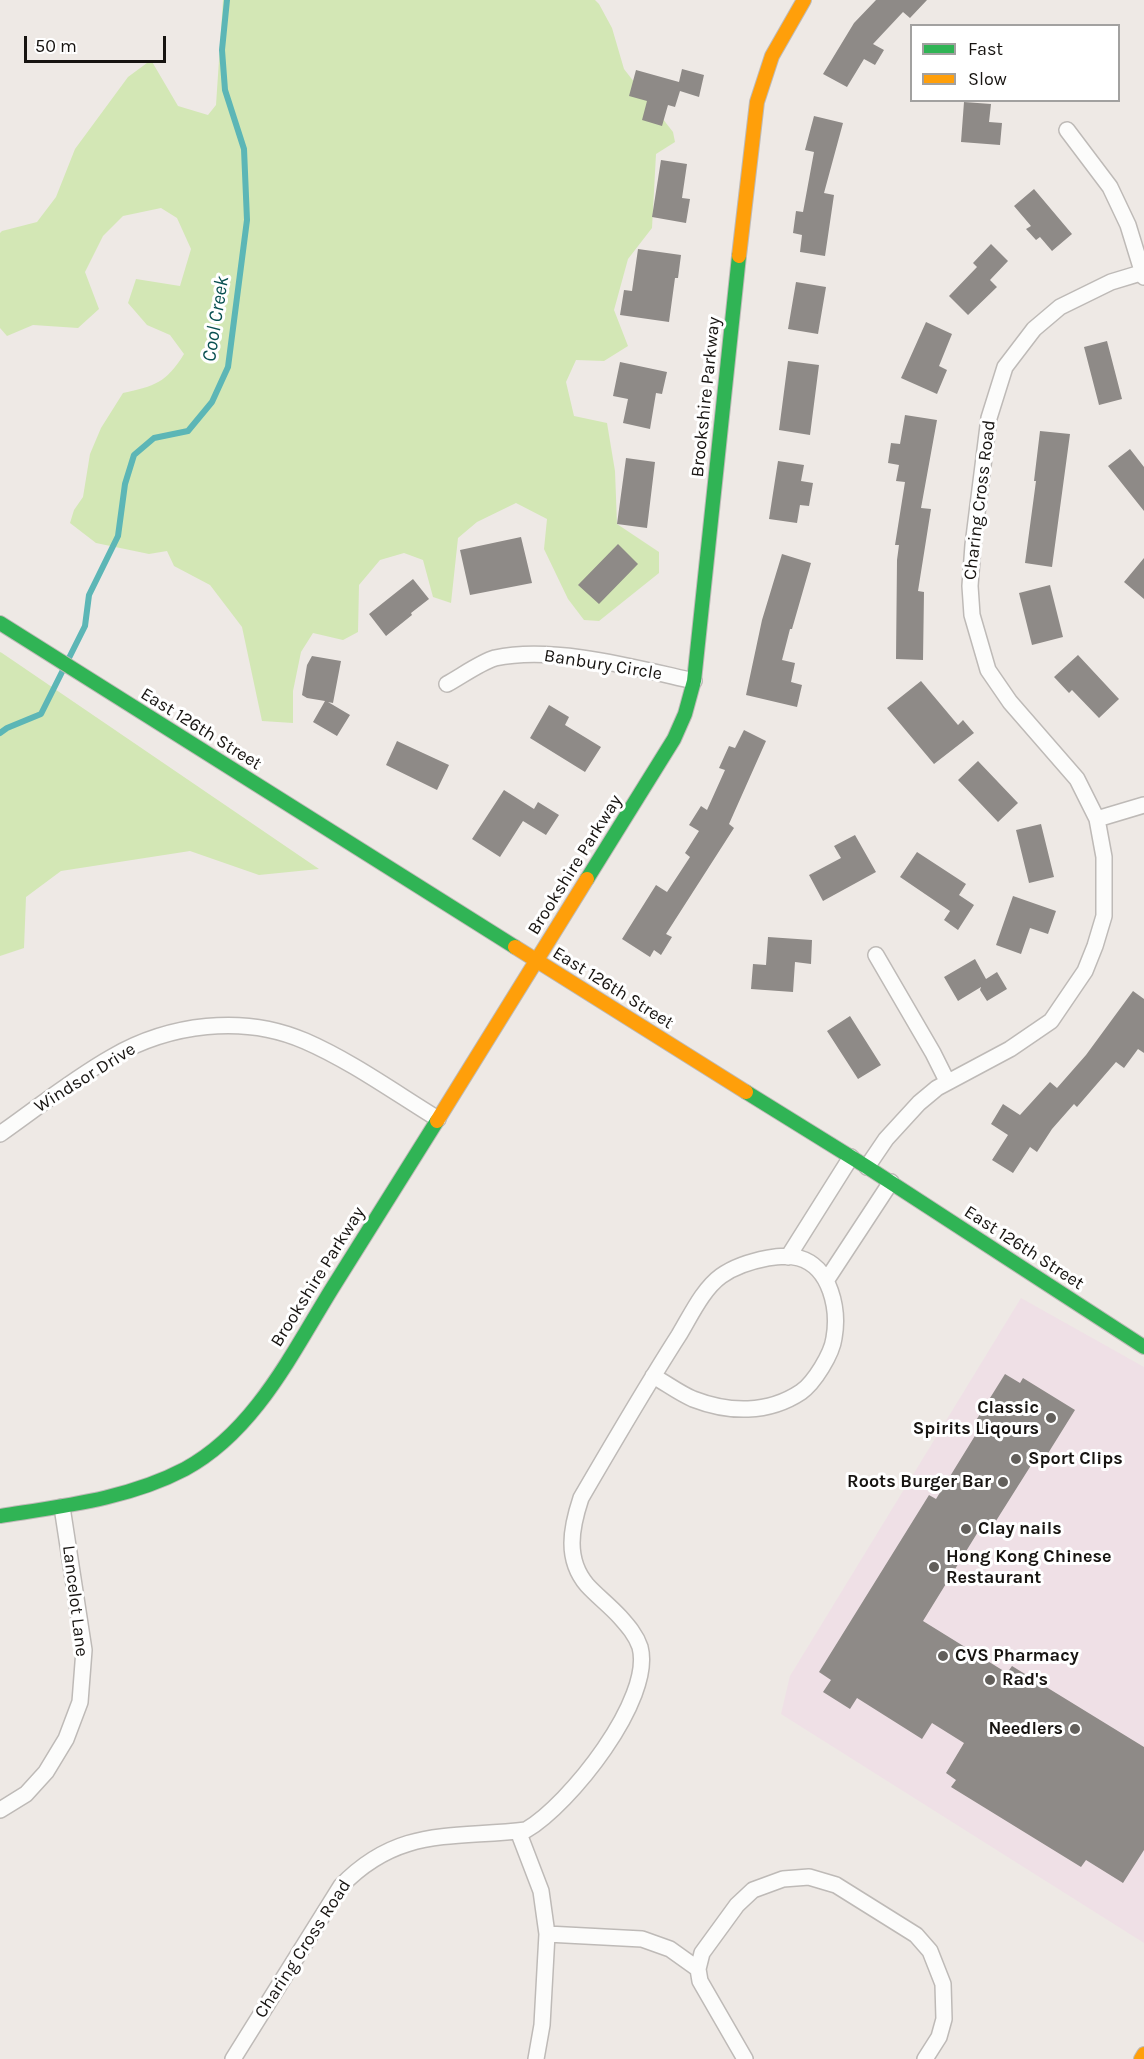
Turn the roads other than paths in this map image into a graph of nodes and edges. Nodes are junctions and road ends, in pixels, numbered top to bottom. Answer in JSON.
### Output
{"nodes":[{"id":1,"x":804,"y":0,"type":"edge"},
{"id":2,"x":1067,"y":130,"type":"dead end"},
{"id":3,"x":1144,"y":274,"type":"edge"},
{"id":4,"x":5,"y":626,"type":"edge"},
{"id":5,"x":694,"y":681,"type":"junction"},
{"id":6,"x":447,"y":684,"type":"dead end"},
{"id":7,"x":1144,"y":806,"type":"edge"},
{"id":8,"x":1097,"y":819,"type":"junction"},
{"id":9,"x":876,"y":955,"type":"dead end"},
{"id":10,"x":536,"y":961,"type":"junction"},
{"id":11,"x":947,"y":1081,"type":"junction"},
{"id":12,"x":438,"y":1119,"type":"junction"},
{"id":13,"x":0,"y":1134,"type":"edge"},
{"id":14,"x":851,"y":1157,"type":"junction"},
{"id":15,"x":867,"y":1167,"type":"junction"},
{"id":16,"x":891,"y":1182,"type":"junction"},
{"id":17,"x":788,"y":1257,"type":"junction"},
{"id":18,"x":826,"y":1281,"type":"junction"},
{"id":19,"x":1144,"y":1347,"type":"edge"},
{"id":20,"x":653,"y":1376,"type":"junction"},
{"id":21,"x":62,"y":1507,"type":"junction"},
{"id":22,"x":0,"y":1516,"type":"edge"},
{"id":23,"x":0,"y":1810,"type":"edge"},
{"id":24,"x":518,"y":1831,"type":"junction"},
{"id":25,"x":547,"y":1934,"type":"junction"},
{"id":26,"x":698,"y":1969,"type":"junction"},
{"id":27,"x":1144,"y":2054,"type":"edge"},
{"id":28,"x":233,"y":2059,"type":"edge"},
{"id":29,"x":536,"y":2059,"type":"edge"},
{"id":30,"x":745,"y":2059,"type":"edge"},
{"id":31,"x":925,"y":2059,"type":"edge"},
{"id":32,"x":1141,"y":2059,"type":"edge"}],
"edges":[{"from":1,"to":5,"type":"street","name":"Brookshire Parkway"},
{"from":2,"to":3,"type":"street"},
{"from":3,"to":8,"type":"street","name":"Charing Cross Road"},
{"from":4,"to":10,"type":"street","name":"East 126th Street"},
{"from":5,"to":6,"type":"street","name":"Banbury Circle"},
{"from":5,"to":10,"type":"street","name":"Brookshire Parkway"},
{"from":7,"to":8,"type":"street"},
{"from":8,"to":11,"type":"street","name":"Charing Cross Road"},
{"from":9,"to":11,"type":"street"},
{"from":10,"to":12,"type":"street","name":"Brookshire Parkway"},
{"from":10,"to":14,"type":"street","name":"East 126th Street"},
{"from":11,"to":15,"type":"street","name":"Charing Cross Road"},
{"from":12,"to":13,"type":"street","name":"Windsor Drive"},
{"from":12,"to":21,"type":"street","name":"Brookshire Parkway"},
{"from":14,"to":15,"type":"street","name":"East 126th Street"},
{"from":14,"to":17,"type":"street"},
{"from":15,"to":16,"type":"street","name":"East 126th Street"},
{"from":16,"to":18,"type":"street"},
{"from":16,"to":19,"type":"street","name":"East 126th Street"},
{"from":17,"to":18,"type":"street","name":"Charing Cross Road"},
{"from":17,"to":20,"type":"street","name":"Charing Cross Road"},
{"from":18,"to":20,"type":"street","name":"Charing Cross Road"},
{"from":20,"to":24,"type":"street","name":"Charing Cross Road"},
{"from":21,"to":22,"type":"street","name":"Brookshire Parkway"},
{"from":21,"to":23,"type":"street","name":"Lancelot Lane"},
{"from":24,"to":25,"type":"street"},
{"from":24,"to":28,"type":"street","name":"Charing Cross Road"},
{"from":25,"to":26,"type":"street"},
{"from":25,"to":29,"type":"street"},
{"from":26,"to":30,"type":"street"},
{"from":26,"to":31,"type":"street"},
{"from":27,"to":32,"type":"street"}]}
